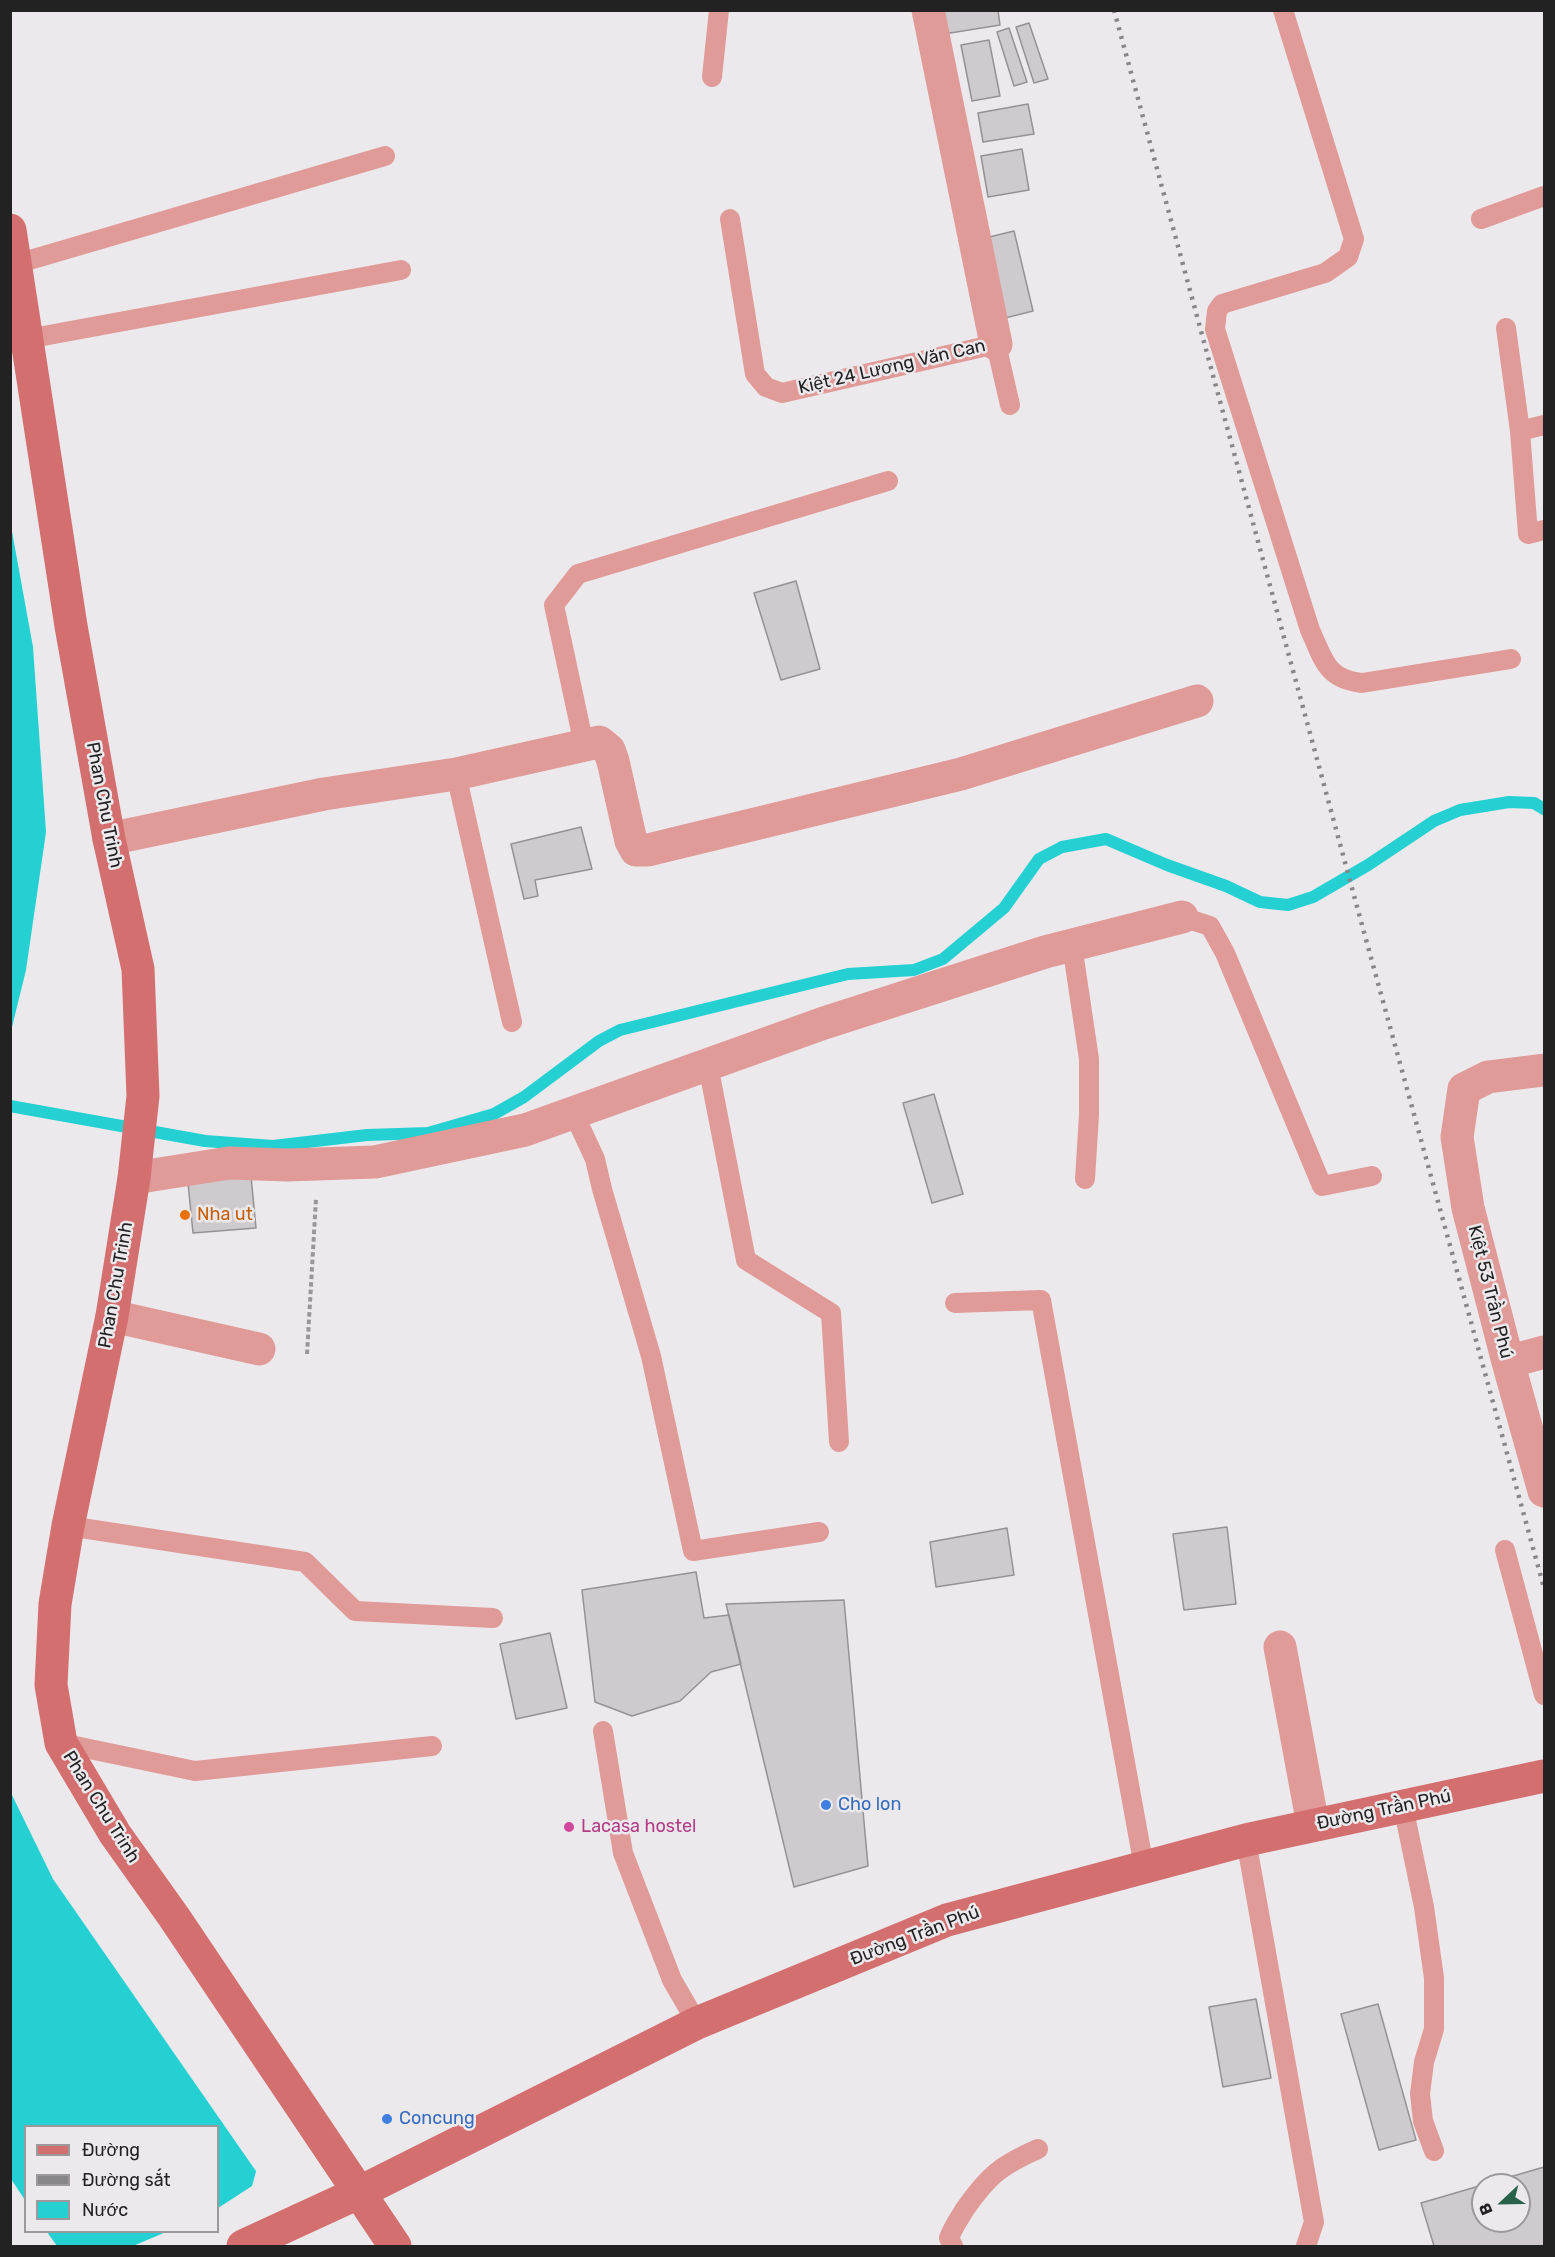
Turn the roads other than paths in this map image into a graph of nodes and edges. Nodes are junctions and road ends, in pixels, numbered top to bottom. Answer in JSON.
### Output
{"nodes":[{"id":1,"x":719,"y":10,"type":"edge"},
{"id":2,"x":928,"y":10,"type":"edge"},
{"id":3,"x":1283,"y":10,"type":"edge"},
{"id":4,"x":712,"y":77,"type":"dead end"},
{"id":5,"x":385,"y":156,"type":"dead end"},
{"id":6,"x":1545,"y":196,"type":"edge"},
{"id":7,"x":730,"y":219,"type":"dead end"},
{"id":8,"x":1481,"y":219,"type":"dead end"},
{"id":9,"x":10,"y":230,"type":"edge"},
{"id":10,"x":16,"y":264,"type":"junction"},
{"id":11,"x":401,"y":270,"type":"dead end"},
{"id":12,"x":1506,"y":328,"type":"dead end"},
{"id":13,"x":27,"y":339,"type":"junction"},
{"id":14,"x":996,"y":344,"type":"junction"},
{"id":15,"x":1010,"y":405,"type":"dead end"},
{"id":16,"x":1545,"y":425,"type":"edge"},
{"id":17,"x":1520,"y":431,"type":"junction"},
{"id":18,"x":888,"y":481,"type":"dead end"},
{"id":19,"x":1545,"y":530,"type":"edge"},
{"id":20,"x":1511,"y":659,"type":"dead end"},
{"id":21,"x":1197,"y":700,"type":"dead end"},
{"id":22,"x":585,"y":745,"type":"junction"},
{"id":23,"x":456,"y":774,"type":"junction"},
{"id":24,"x":109,"y":839,"type":"junction"},
{"id":25,"x":1182,"y":917,"type":"joint"},
{"id":26,"x":1072,"y":945,"type":"junction"},
{"id":27,"x":512,"y":1022,"type":"dead end"},
{"id":28,"x":708,"y":1065,"type":"junction"},
{"id":29,"x":1545,"y":1070,"type":"edge"},
{"id":30,"x":574,"y":1114,"type":"junction"},
{"id":31,"x":135,"y":1170,"type":"junction"},
{"id":32,"x":1372,"y":1176,"type":"dead end"},
{"id":33,"x":1085,"y":1179,"type":"dead end"},
{"id":34,"x":955,"y":1303,"type":"dead end"},
{"id":35,"x":112,"y":1316,"type":"junction"},
{"id":36,"x":259,"y":1349,"type":"dead end"},
{"id":37,"x":1545,"y":1353,"type":"edge"},
{"id":38,"x":1508,"y":1362,"type":"junction"},
{"id":39,"x":839,"y":1442,"type":"dead end"},
{"id":40,"x":1545,"y":1491,"type":"edge"},
{"id":41,"x":68,"y":1526,"type":"junction"},
{"id":42,"x":819,"y":1532,"type":"dead end"},
{"id":43,"x":1505,"y":1550,"type":"dead end"},
{"id":44,"x":493,"y":1618,"type":"dead end"},
{"id":45,"x":1280,"y":1647,"type":"dead end"},
{"id":46,"x":1545,"y":1695,"type":"edge"},
{"id":47,"x":603,"y":1731,"type":"dead end"},
{"id":48,"x":61,"y":1743,"type":"junction"},
{"id":49,"x":432,"y":1746,"type":"dead end"},
{"id":50,"x":1545,"y":1776,"type":"edge"},
{"id":51,"x":1403,"y":1806,"type":"junction"},
{"id":52,"x":1313,"y":1825,"type":"junction"},
{"id":53,"x":1246,"y":1840,"type":"junction"},
{"id":54,"x":1144,"y":1867,"type":"junction"},
{"id":55,"x":697,"y":2023,"type":"junction"},
{"id":56,"x":1038,"y":2149,"type":"dead end"},
{"id":57,"x":1434,"y":2151,"type":"dead end"},
{"id":58,"x":358,"y":2193,"type":"junction"},
{"id":59,"x":243,"y":2247,"type":"edge"},
{"id":60,"x":395,"y":2247,"type":"edge"},
{"id":61,"x":953,"y":2247,"type":"edge"},
{"id":62,"x":1306,"y":2247,"type":"edge"}],
"edges":[{"from":1,"to":4,"type":"lane"},
{"from":2,"to":14,"type":"street","name":"Kiệt 24 Lương Văn Can"},
{"from":3,"to":20,"type":"lane"},
{"from":5,"to":10,"type":"lane"},
{"from":6,"to":8,"type":"lane"},
{"from":7,"to":14,"type":"lane","name":"Kiệt 24 Lương Văn Can"},
{"from":9,"to":10,"type":"street","name":"Phan Chu Trinh"},
{"from":10,"to":13,"type":"street","name":"Phan Chu Trinh"},
{"from":11,"to":13,"type":"lane"},
{"from":12,"to":17,"type":"lane"},
{"from":13,"to":24,"type":"street","name":"Phan Chu Trinh"},
{"from":14,"to":15,"type":"lane"},
{"from":16,"to":17,"type":"lane"},
{"from":17,"to":19,"type":"lane"},
{"from":18,"to":22,"type":"lane"},
{"from":21,"to":22,"type":"street"},
{"from":22,"to":23,"type":"street"},
{"from":23,"to":24,"type":"street"},
{"from":23,"to":27,"type":"lane"},
{"from":24,"to":31,"type":"street","name":"Phan Chu Trinh"},
{"from":25,"to":26,"type":"street"},
{"from":25,"to":32,"type":"lane"},
{"from":26,"to":28,"type":"street"},
{"from":26,"to":33,"type":"lane"},
{"from":28,"to":30,"type":"street"},
{"from":28,"to":39,"type":"lane"},
{"from":29,"to":38,"type":"street","name":"Kiệt 53 Trần Phú"},
{"from":30,"to":31,"type":"street"},
{"from":30,"to":42,"type":"lane"},
{"from":31,"to":35,"type":"street","name":"Phan Chu Trinh"},
{"from":34,"to":54,"type":"lane"},
{"from":35,"to":36,"type":"street"},
{"from":35,"to":41,"type":"street","name":"Phan Chu Trinh"},
{"from":37,"to":38,"type":"street"},
{"from":38,"to":40,"type":"street","name":"Kiệt 53 Trần Phú"},
{"from":41,"to":44,"type":"lane"},
{"from":41,"to":48,"type":"street","name":"Phan Chu Trinh"},
{"from":43,"to":46,"type":"lane"},
{"from":45,"to":52,"type":"street"},
{"from":47,"to":55,"type":"lane"},
{"from":48,"to":49,"type":"lane"},
{"from":48,"to":58,"type":"street","name":"Phan Chu Trinh"},
{"from":50,"to":51,"type":"street","name":"Đường Trần Phú"},
{"from":51,"to":52,"type":"street","name":"Đường Trần Phú"},
{"from":51,"to":57,"type":"lane"},
{"from":52,"to":53,"type":"street","name":"Đường Trần Phú"},
{"from":53,"to":54,"type":"street","name":"Đường Trần Phú"},
{"from":53,"to":62,"type":"lane"},
{"from":54,"to":55,"type":"street","name":"Đường Trần Phú"},
{"from":55,"to":58,"type":"street","name":"Đường Trần Phú"},
{"from":56,"to":61,"type":"lane"},
{"from":58,"to":59,"type":"street","name":"Đường Trần Phú"},
{"from":58,"to":60,"type":"street","name":"Phan Chu Trinh"}]}
